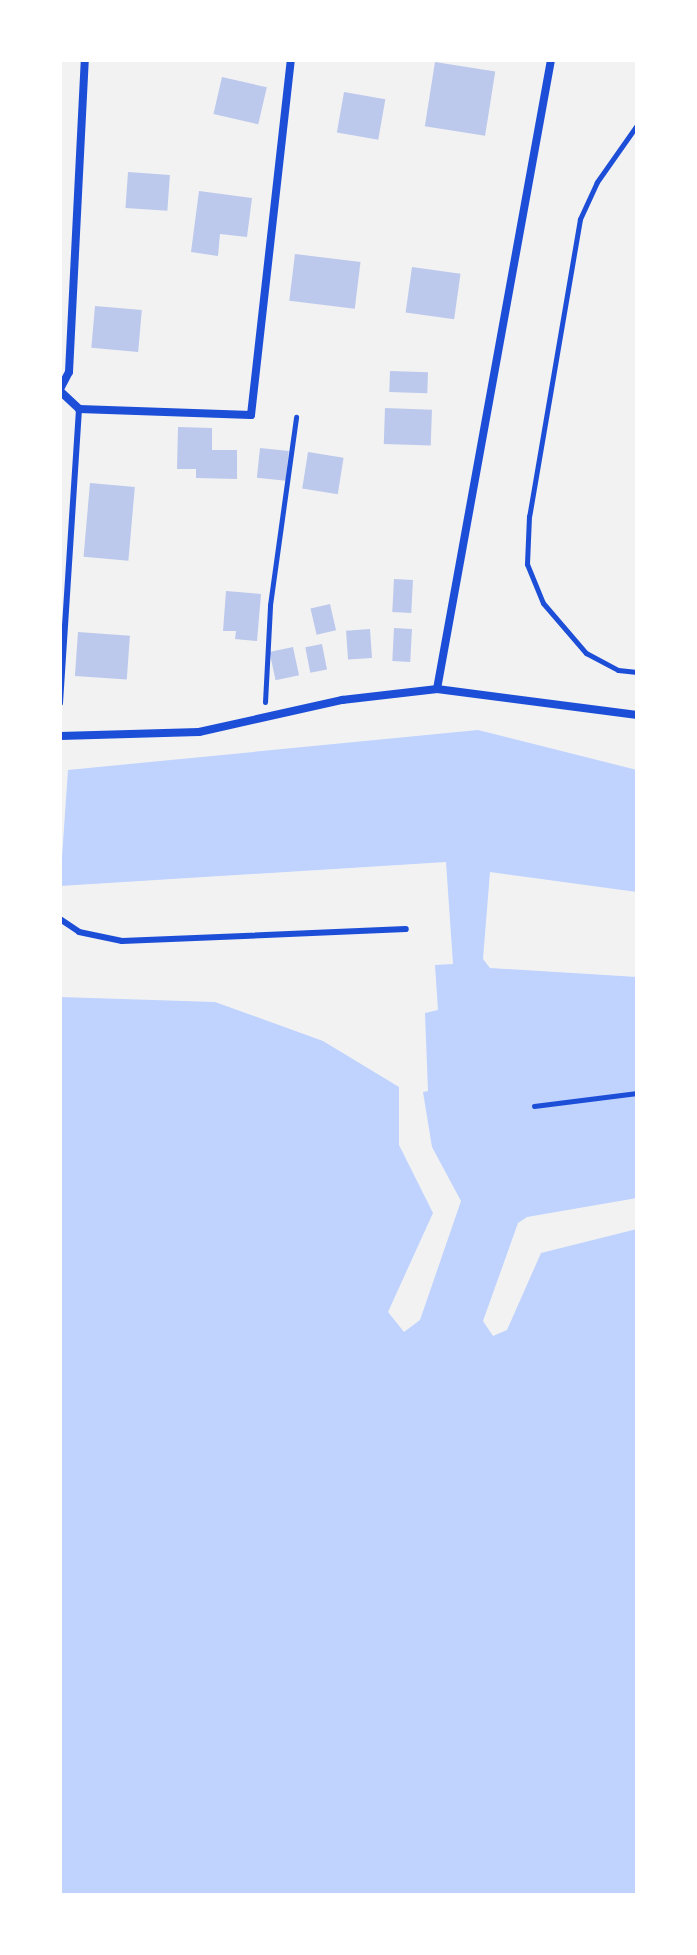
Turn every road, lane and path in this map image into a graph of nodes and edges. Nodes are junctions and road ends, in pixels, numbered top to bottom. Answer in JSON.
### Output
{"nodes":[{"id":1,"x":85,"y":60,"type":"edge"},
{"id":2,"x":291,"y":60,"type":"edge"},
{"id":3,"x":551,"y":60,"type":"edge"},
{"id":4,"x":637,"y":125,"type":"edge"},
{"id":5,"x":60,"y":390,"type":"edge"},
{"id":6,"x":79,"y":409,"type":"junction"},
{"id":7,"x":296,"y":417,"type":"dead end"},
{"id":8,"x":637,"y":672,"type":"edge"},
{"id":9,"x":437,"y":689,"type":"junction"},
{"id":10,"x":60,"y":703,"type":"edge"},
{"id":11,"x":637,"y":715,"type":"edge"},
{"id":12,"x":264,"y":717,"type":"junction"},
{"id":13,"x":60,"y":736,"type":"edge"},
{"id":14,"x":60,"y":919,"type":"edge"},
{"id":15,"x":406,"y":929,"type":"dead end"},
{"id":16,"x":637,"y":1093,"type":"edge"},
{"id":17,"x":534,"y":1106,"type":"dead end"}],
"edges":[{"from":1,"to":5,"type":"street"},
{"from":2,"to":6,"type":"street"},
{"from":3,"to":9,"type":"street"},
{"from":4,"to":8,"type":"path"},
{"from":5,"to":6,"type":"street"},
{"from":6,"to":10,"type":"lane"},
{"from":7,"to":12,"type":"path"},
{"from":9,"to":11,"type":"street"},
{"from":9,"to":12,"type":"street"},
{"from":12,"to":13,"type":"street"},
{"from":14,"to":15,"type":"lane"},
{"from":16,"to":17,"type":"path"}]}
